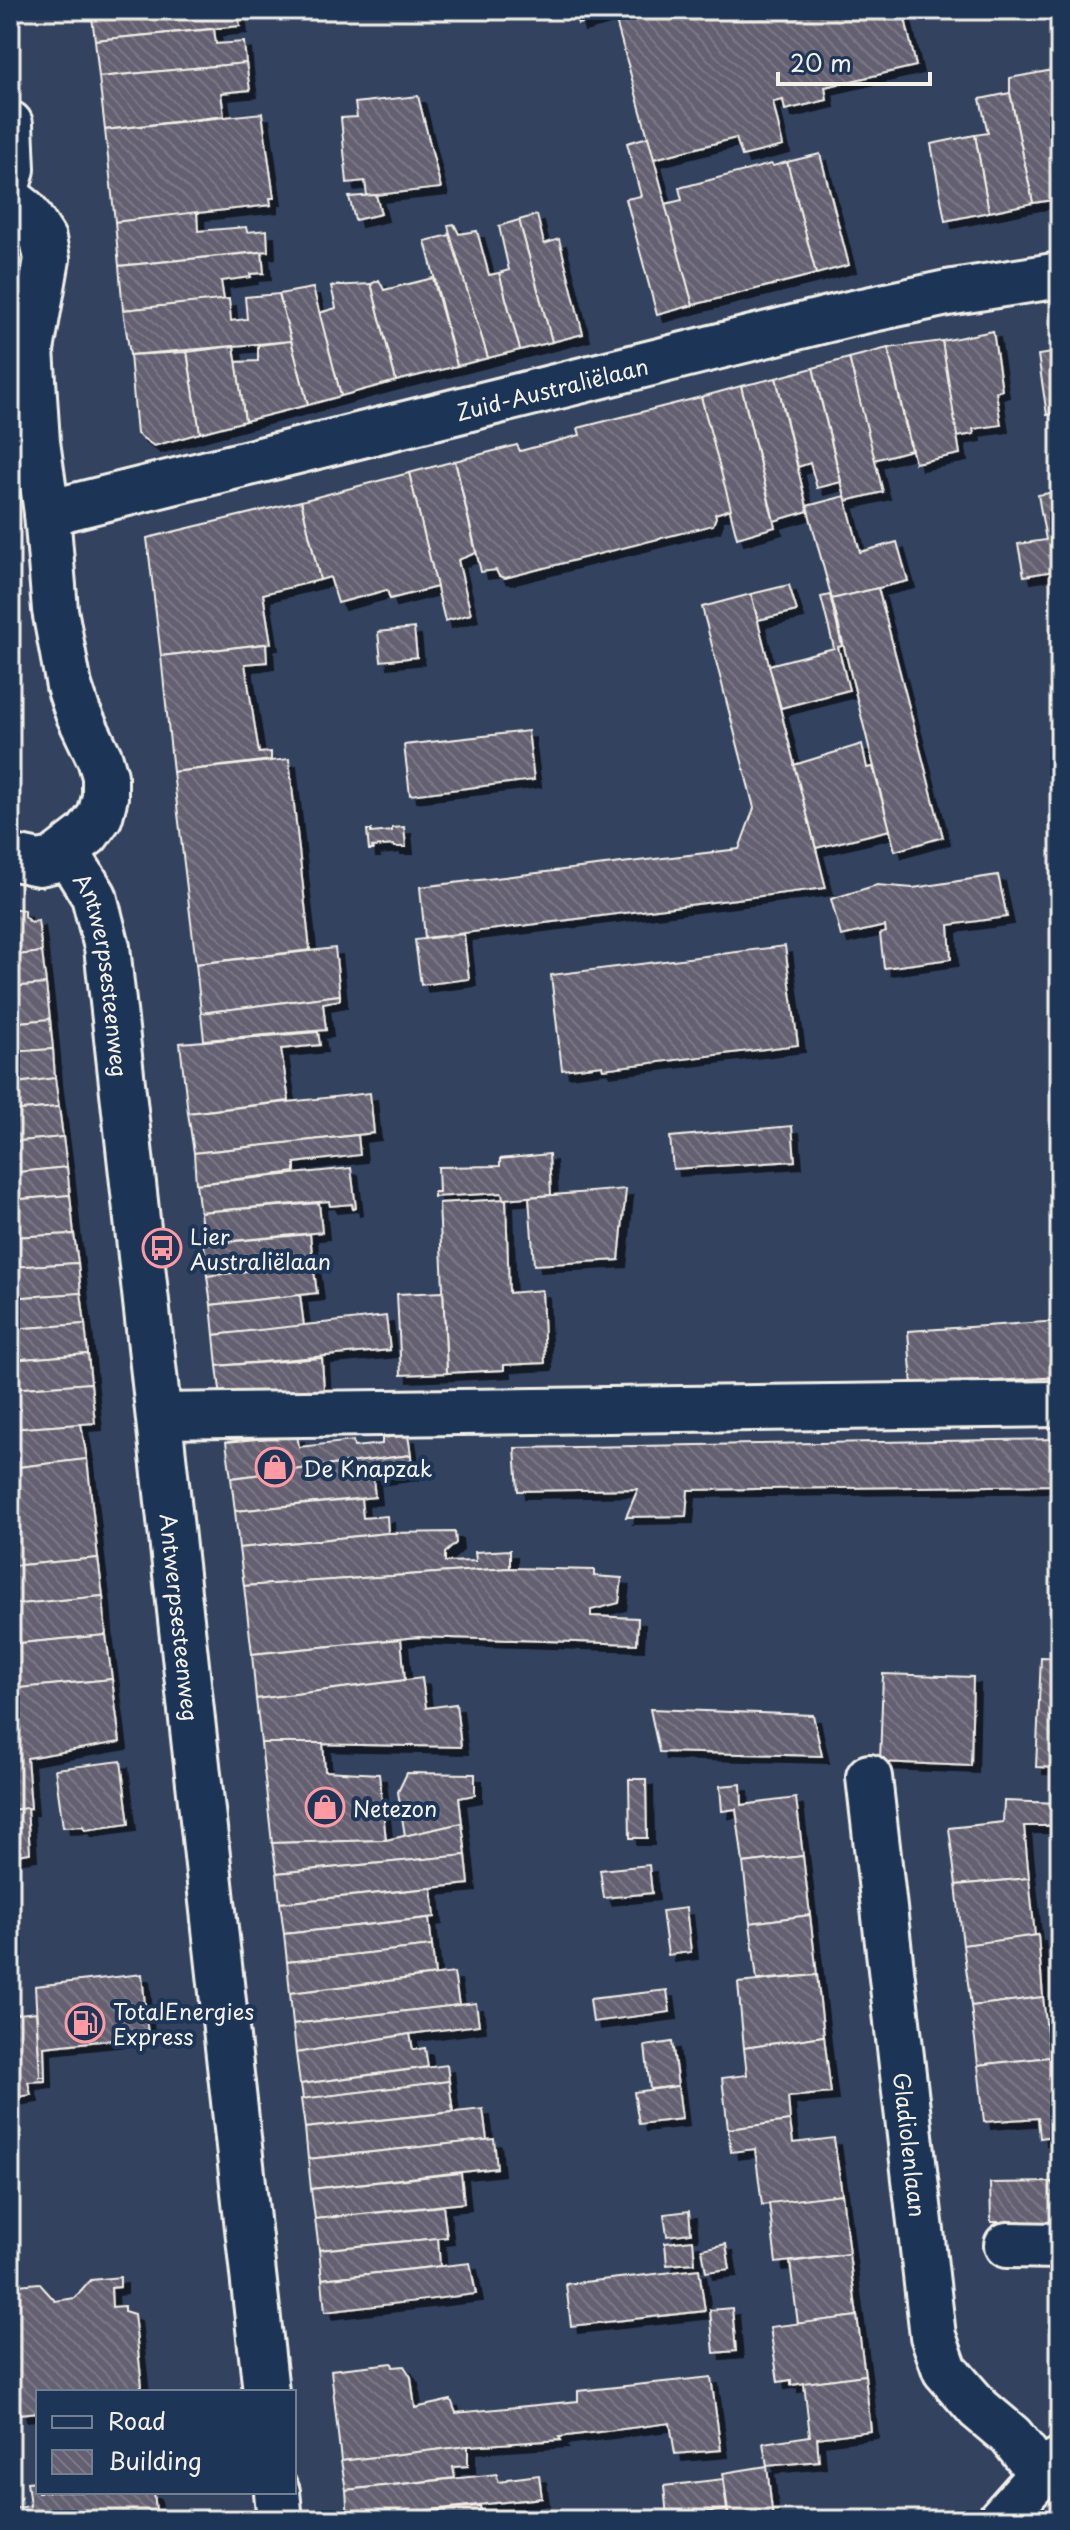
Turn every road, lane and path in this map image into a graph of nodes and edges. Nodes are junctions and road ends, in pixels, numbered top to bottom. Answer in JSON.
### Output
{"nodes":[{"id":1,"x":10,"y":124,"type":"edge"},
{"id":2,"x":10,"y":177,"type":"edge"},
{"id":3,"x":10,"y":199,"type":"edge"},
{"id":4,"x":1060,"y":275,"type":"edge"},
{"id":5,"x":47,"y":513,"type":"junction"},
{"id":6,"x":66,"y":851,"type":"junction"},
{"id":7,"x":10,"y":857,"type":"edge"},
{"id":8,"x":1060,"y":1404,"type":"edge"},
{"id":9,"x":159,"y":1416,"type":"junction"},
{"id":10,"x":869,"y":1777,"type":"dead end"},
{"id":11,"x":1007,"y":2245,"type":"dead end"},
{"id":12,"x":1060,"y":2246,"type":"edge"},
{"id":13,"x":266,"y":2390,"type":"edge"},
{"id":14,"x":1051,"y":2467,"type":"edge"},
{"id":15,"x":277,"y":2494,"type":"edge"},
{"id":16,"x":280,"y":2520,"type":"edge"},
{"id":17,"x":1000,"y":2520,"type":"edge"}],
"edges":[{"from":1,"to":2,"type":"street"},
{"from":3,"to":5,"type":"street","name":"Antwerpsesteenweg"},
{"from":4,"to":5,"type":"street","name":"Zuid-Australiëlaan"},
{"from":5,"to":6,"type":"street","name":"Antwerpsesteenweg"},
{"from":6,"to":7,"type":"street","name":"Antwerpsesteenweg"},
{"from":6,"to":9,"type":"street","name":"Antwerpsesteenweg"},
{"from":8,"to":9,"type":"street"},
{"from":9,"to":13,"type":"street","name":"Antwerpsesteenweg"},
{"from":10,"to":14,"type":"street","name":"Gladiolenlaan"},
{"from":11,"to":12,"type":"street"},
{"from":14,"to":17,"type":"street"},
{"from":15,"to":16,"type":"street"}]}
